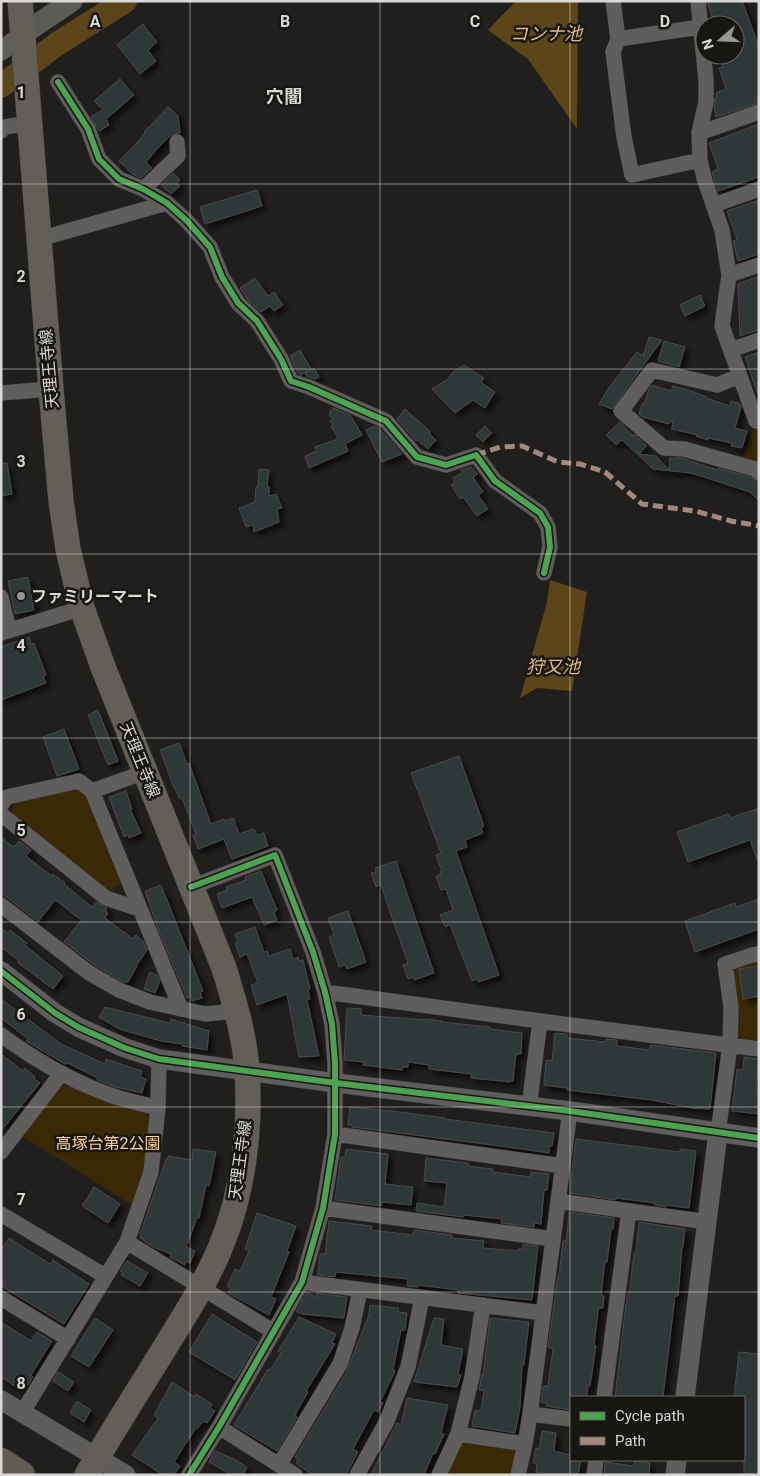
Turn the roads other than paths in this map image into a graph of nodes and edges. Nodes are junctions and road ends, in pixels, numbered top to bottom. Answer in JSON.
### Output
{"nodes":[{"id":1,"x":20,"y":1,"type":"edge"},
{"id":2,"x":72,"y":1,"type":"edge"},
{"id":3,"x":613,"y":1,"type":"edge"},
{"id":4,"x":698,"y":1,"type":"edge"},
{"id":5,"x":699,"y":15,"type":"edge"},
{"id":6,"x":695,"y":27,"type":"edge"},
{"id":7,"x":618,"y":39,"type":"junction"},
{"id":8,"x":16,"y":44,"type":"edge"},
{"id":9,"x":704,"y":65,"type":"edge"},
{"id":10,"x":58,"y":82,"type":"dead end"},
{"id":11,"x":759,"y":112,"type":"edge"},
{"id":12,"x":30,"y":123,"type":"junction"},
{"id":13,"x":1,"y":131,"type":"edge"},
{"id":14,"x":699,"y":133,"type":"junction"},
{"id":15,"x":177,"y":142,"type":"dead end"},
{"id":16,"x":700,"y":160,"type":"junction"},
{"id":17,"x":143,"y":189,"type":"junction"},
{"id":18,"x":759,"y":189,"type":"edge"},
{"id":19,"x":167,"y":203,"type":"junction"},
{"id":20,"x":714,"y":205,"type":"junction"},
{"id":21,"x":39,"y":239,"type":"junction"},
{"id":22,"x":759,"y":265,"type":"edge"},
{"id":23,"x":729,"y":275,"type":"junction"},
{"id":24,"x":759,"y":340,"type":"edge"},
{"id":25,"x":731,"y":350,"type":"junction"},
{"id":26,"x":740,"y":376,"type":"junction"},
{"id":27,"x":51,"y":388,"type":"junction"},
{"id":28,"x":1,"y":393,"type":"edge"},
{"id":29,"x":759,"y":420,"type":"edge"},
{"id":30,"x":759,"y":473,"type":"edge"},
{"id":31,"x":544,"y":573,"type":"dead end"},
{"id":32,"x":1,"y":597,"type":"edge"},
{"id":33,"x":82,"y":608,"type":"junction"},
{"id":34,"x":5,"y":632,"type":"edge"},
{"id":35,"x":145,"y":772,"type":"junction"},
{"id":36,"x":92,"y":792,"type":"junction"},
{"id":37,"x":1,"y":805,"type":"edge"},
{"id":38,"x":1,"y":814,"type":"edge"},
{"id":39,"x":191,"y":887,"type":"junction"},
{"id":40,"x":1,"y":905,"type":"edge"},
{"id":41,"x":139,"y":909,"type":"junction"},
{"id":42,"x":759,"y":954,"type":"edge"},
{"id":43,"x":1,"y":971,"type":"edge"},
{"id":44,"x":325,"y":992,"type":"junction"},
{"id":45,"x":181,"y":1009,"type":"junction"},
{"id":46,"x":237,"y":1011,"type":"junction"},
{"id":47,"x":540,"y":1021,"type":"junction"},
{"id":48,"x":2,"y":1036,"type":"edge"},
{"id":49,"x":730,"y":1045,"type":"junction"},
{"id":50,"x":759,"y":1049,"type":"edge"},
{"id":51,"x":159,"y":1059,"type":"junction"},
{"id":52,"x":247,"y":1070,"type":"junction"},
{"id":53,"x":61,"y":1074,"type":"junction"},
{"id":54,"x":336,"y":1083,"type":"junction"},
{"id":55,"x":529,"y":1107,"type":"junction"},
{"id":56,"x":158,"y":1108,"type":"junction"},
{"id":57,"x":570,"y":1112,"type":"junction"},
{"id":58,"x":718,"y":1133,"type":"junction"},
{"id":59,"x":336,"y":1134,"type":"junction"},
{"id":60,"x":759,"y":1138,"type":"edge"},
{"id":61,"x":1,"y":1152,"type":"edge"},
{"id":62,"x":563,"y":1166,"type":"junction"},
{"id":63,"x":558,"y":1201,"type":"junction"},
{"id":64,"x":323,"y":1208,"type":"junction"},
{"id":65,"x":629,"y":1211,"type":"junction"},
{"id":66,"x":1,"y":1214,"type":"edge"},
{"id":67,"x":708,"y":1222,"type":"junction"},
{"id":68,"x":553,"y":1239,"type":"junction"},
{"id":69,"x":127,"y":1242,"type":"junction"},
{"id":70,"x":105,"y":1276,"type":"junction"},
{"id":71,"x":302,"y":1282,"type":"junction"},
{"id":72,"x":202,"y":1287,"type":"junction"},
{"id":73,"x":360,"y":1290,"type":"junction"},
{"id":74,"x":1,"y":1298,"type":"edge"},
{"id":75,"x":422,"y":1298,"type":"junction"},
{"id":76,"x":483,"y":1305,"type":"junction"},
{"id":77,"x":544,"y":1313,"type":"junction"},
{"id":78,"x":274,"y":1332,"type":"junction"},
{"id":79,"x":68,"y":1339,"type":"junction"},
{"id":80,"x":604,"y":1396,"type":"edge"},
{"id":81,"x":685,"y":1396,"type":"edge"},
{"id":82,"x":1,"y":1400,"type":"edge"},
{"id":83,"x":22,"y":1413,"type":"junction"},
{"id":84,"x":530,"y":1414,"type":"junction"},
{"id":85,"x":570,"y":1419,"type":"edge"},
{"id":86,"x":219,"y":1428,"type":"junction"},
{"id":87,"x":458,"y":1434,"type":"junction"},
{"id":88,"x":525,"y":1444,"type":"junction"},
{"id":89,"x":596,"y":1461,"type":"edge"},
{"id":90,"x":677,"y":1461,"type":"edge"},
{"id":91,"x":1,"y":1462,"type":"edge"},
{"id":92,"x":279,"y":1464,"type":"junction"},
{"id":93,"x":92,"y":1466,"type":"edge"},
{"id":94,"x":21,"y":1475,"type":"edge"},
{"id":95,"x":126,"y":1475,"type":"edge"},
{"id":96,"x":189,"y":1475,"type":"edge"},
{"id":97,"x":295,"y":1475,"type":"edge"},
{"id":98,"x":357,"y":1475,"type":"edge"},
{"id":99,"x":439,"y":1475,"type":"edge"},
{"id":100,"x":518,"y":1475,"type":"edge"},
{"id":101,"x":594,"y":1475,"type":"edge"},
{"id":102,"x":675,"y":1475,"type":"edge"}],
"edges":[{"from":1,"to":8,"type":"main road","name":"天理王寺線"},
{"from":2,"to":8,"type":"main road"},
{"from":3,"to":7,"type":"street"},
{"from":4,"to":5,"type":"street"},
{"from":6,"to":7,"type":"street"},
{"from":7,"to":16,"type":"street"},
{"from":8,"to":12,"type":"main road","name":"天理王寺線"},
{"from":9,"to":14,"type":"street"},
{"from":10,"to":17,"type":"street"},
{"from":11,"to":14,"type":"street"},
{"from":12,"to":13,"type":"street"},
{"from":12,"to":21,"type":"main road","name":"天理王寺線"},
{"from":14,"to":16,"type":"street"},
{"from":15,"to":17,"type":"street"},
{"from":16,"to":20,"type":"street"},
{"from":17,"to":19,"type":"street"},
{"from":18,"to":20,"type":"street"},
{"from":19,"to":21,"type":"street"},
{"from":19,"to":31,"type":"street"},
{"from":20,"to":23,"type":"street"},
{"from":21,"to":27,"type":"main road","name":"天理王寺線"},
{"from":22,"to":23,"type":"street"},
{"from":23,"to":25,"type":"street"},
{"from":24,"to":25,"type":"street"},
{"from":25,"to":26,"type":"street"},
{"from":26,"to":29,"type":"street"},
{"from":26,"to":30,"type":"street"},
{"from":27,"to":28,"type":"street"},
{"from":27,"to":33,"type":"main road","name":"天理王寺線"},
{"from":32,"to":34,"type":"street"},
{"from":33,"to":34,"type":"street"},
{"from":33,"to":35,"type":"main road","name":"天理王寺線"},
{"from":35,"to":36,"type":"street"},
{"from":35,"to":39,"type":"main road","name":"天理王寺線"},
{"from":36,"to":37,"type":"street"},
{"from":36,"to":41,"type":"street"},
{"from":38,"to":41,"type":"street"},
{"from":39,"to":44,"type":"street"},
{"from":39,"to":46,"type":"main road","name":"天理王寺線"},
{"from":40,"to":45,"type":"street"},
{"from":41,"to":45,"type":"street"},
{"from":42,"to":49,"type":"street"},
{"from":43,"to":51,"type":"street"},
{"from":44,"to":47,"type":"street"},
{"from":44,"to":54,"type":"street"},
{"from":45,"to":46,"type":"street"},
{"from":46,"to":52,"type":"main road","name":"天理王寺線"},
{"from":47,"to":49,"type":"street"},
{"from":47,"to":55,"type":"street"},
{"from":48,"to":53,"type":"street"},
{"from":49,"to":50,"type":"street"},
{"from":49,"to":58,"type":"street"},
{"from":51,"to":52,"type":"street"},
{"from":51,"to":56,"type":"street"},
{"from":52,"to":54,"type":"street"},
{"from":52,"to":72,"type":"main road","name":"天理王寺線"},
{"from":53,"to":56,"type":"street"},
{"from":53,"to":61,"type":"street"},
{"from":54,"to":55,"type":"street"},
{"from":54,"to":59,"type":"street"},
{"from":55,"to":57,"type":"street"},
{"from":56,"to":69,"type":"street"},
{"from":57,"to":58,"type":"street"},
{"from":57,"to":62,"type":"street"},
{"from":58,"to":60,"type":"street"},
{"from":58,"to":67,"type":"street"},
{"from":59,"to":62,"type":"street"},
{"from":59,"to":64,"type":"street"},
{"from":62,"to":63,"type":"street"},
{"from":63,"to":65,"type":"street"},
{"from":63,"to":68,"type":"street"},
{"from":64,"to":68,"type":"street"},
{"from":64,"to":71,"type":"street"},
{"from":65,"to":67,"type":"street"},
{"from":65,"to":80,"type":"street"},
{"from":66,"to":70,"type":"street"},
{"from":67,"to":81,"type":"street"},
{"from":68,"to":77,"type":"street"},
{"from":69,"to":70,"type":"street"},
{"from":69,"to":72,"type":"street"},
{"from":70,"to":79,"type":"street"},
{"from":71,"to":73,"type":"street"},
{"from":71,"to":78,"type":"street"},
{"from":72,"to":78,"type":"street"},
{"from":72,"to":93,"type":"main road","name":"天理王寺線"},
{"from":73,"to":75,"type":"street"},
{"from":73,"to":92,"type":"street"},
{"from":74,"to":79,"type":"street"},
{"from":75,"to":76,"type":"street"},
{"from":75,"to":98,"type":"street"},
{"from":76,"to":77,"type":"street"},
{"from":76,"to":87,"type":"street"},
{"from":77,"to":84,"type":"street"},
{"from":78,"to":86,"type":"street"},
{"from":79,"to":83,"type":"street"},
{"from":82,"to":83,"type":"street"},
{"from":83,"to":93,"type":"street"},
{"from":84,"to":85,"type":"street"},
{"from":84,"to":88,"type":"street"},
{"from":86,"to":92,"type":"street"},
{"from":86,"to":96,"type":"street"},
{"from":87,"to":88,"type":"street"},
{"from":87,"to":99,"type":"street"},
{"from":88,"to":100,"type":"street"},
{"from":89,"to":101,"type":"street"},
{"from":90,"to":102,"type":"street"},
{"from":91,"to":94,"type":"highway"},
{"from":92,"to":97,"type":"street"},
{"from":93,"to":95,"type":"street"}]}
